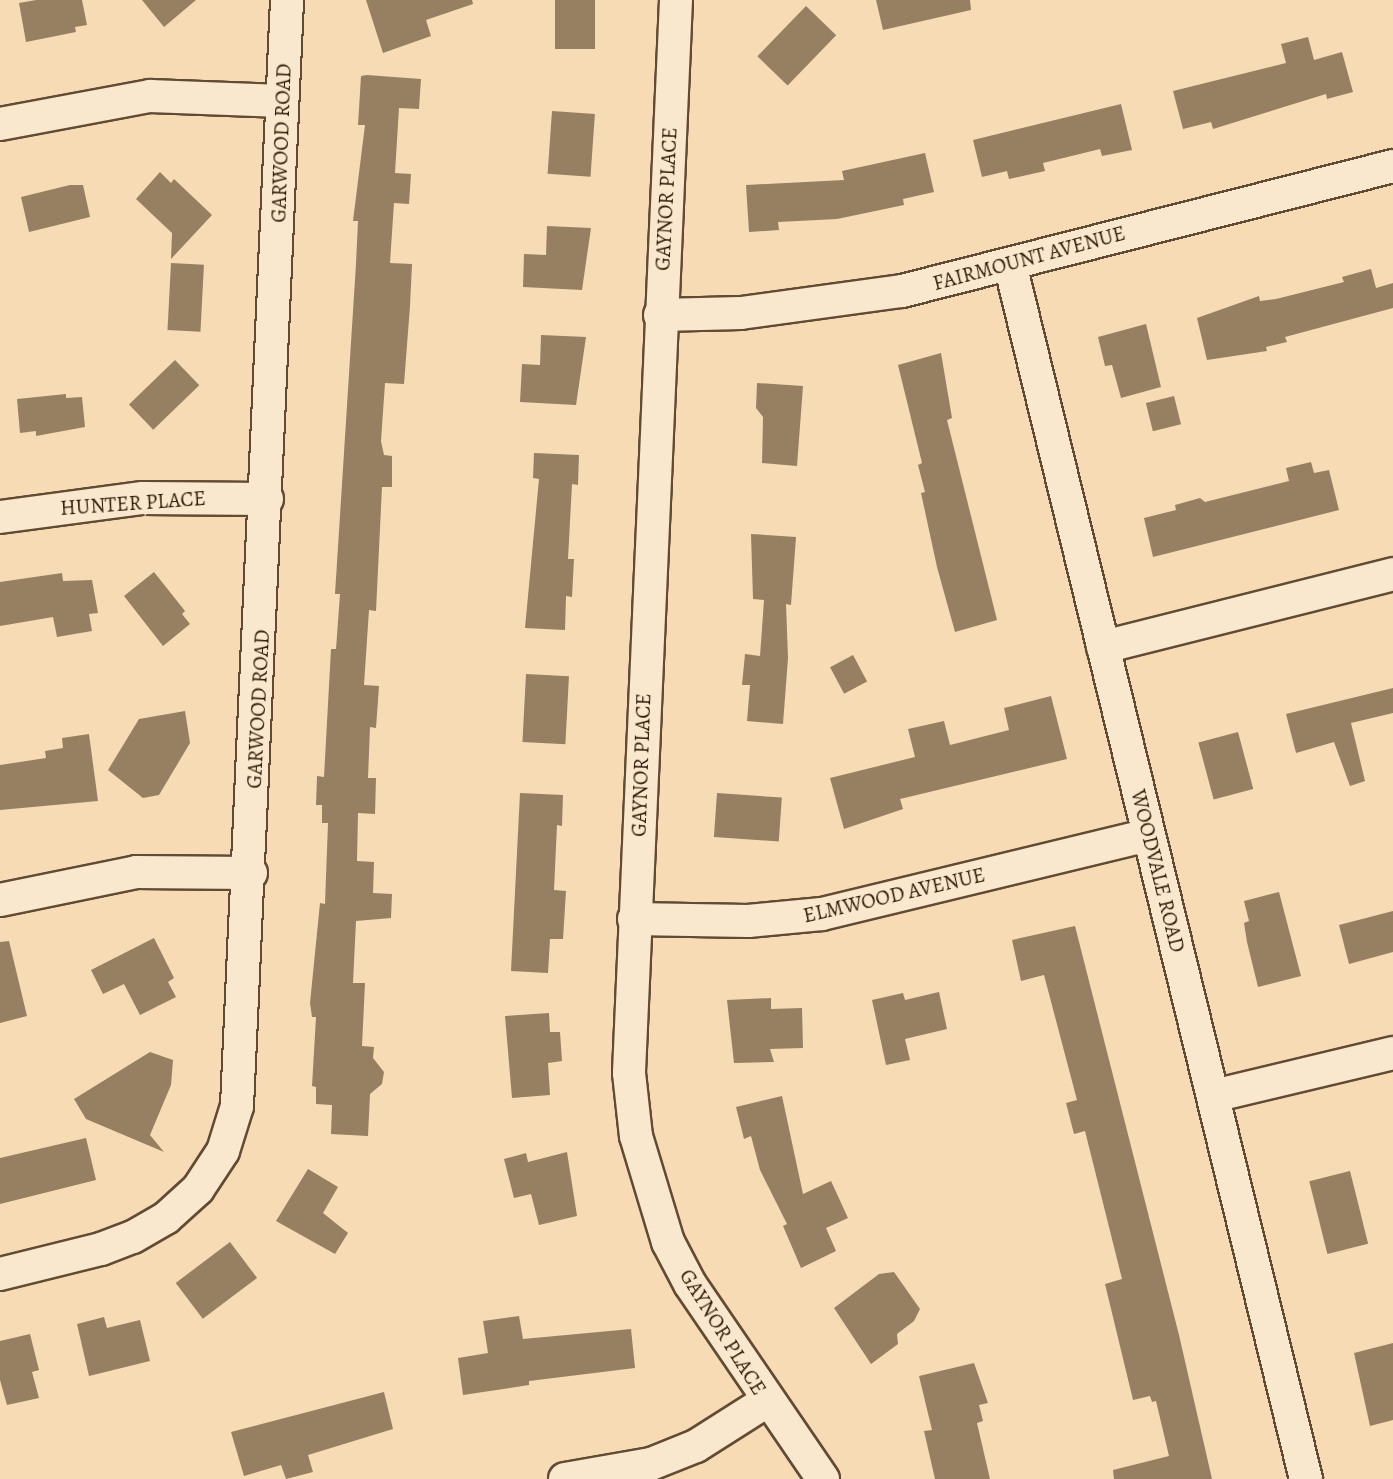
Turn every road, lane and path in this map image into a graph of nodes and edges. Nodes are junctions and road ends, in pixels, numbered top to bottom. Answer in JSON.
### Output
{"nodes":[{"id":1,"x":287,"y":0,"type":"edge"},
{"id":2,"x":676,"y":0,"type":"edge"},
{"id":3,"x":282,"y":100,"type":"junction"},
{"id":4,"x":0,"y":124,"type":"edge"},
{"id":5,"x":1393,"y":166,"type":"edge"},
{"id":6,"x":1010,"y":264,"type":"junction"},
{"id":7,"x":660,"y":315,"type":"junction"},
{"id":8,"x":267,"y":499,"type":"junction"},
{"id":9,"x":0,"y":517,"type":"edge"},
{"id":10,"x":1393,"y":574,"type":"edge"},
{"id":11,"x":1103,"y":646,"type":"junction"},
{"id":12,"x":1149,"y":835,"type":"junction"},
{"id":13,"x":251,"y":873,"type":"junction"},
{"id":14,"x":0,"y":900,"type":"edge"},
{"id":15,"x":634,"y":919,"type":"junction"},
{"id":16,"x":1393,"y":1053,"type":"edge"},
{"id":17,"x":1213,"y":1097,"type":"junction"},
{"id":18,"x":0,"y":1274,"type":"edge"},
{"id":19,"x":767,"y":1401,"type":"junction"},
{"id":20,"x":565,"y":1479,"type":"edge"},
{"id":21,"x":823,"y":1479,"type":"edge"},
{"id":22,"x":1306,"y":1479,"type":"edge"}],
"edges":[{"from":1,"to":3,"type":"street","name":"GARWOOD ROAD"},
{"from":2,"to":7,"type":"street","name":"GAYNOR PLACE"},
{"from":3,"to":4,"type":"street"},
{"from":3,"to":8,"type":"street","name":"GARWOOD ROAD"},
{"from":5,"to":6,"type":"street","name":"FAIRMOUNT AVENUE"},
{"from":6,"to":7,"type":"street","name":"FAIRMOUNT AVENUE"},
{"from":6,"to":11,"type":"street","name":"WOODVALE ROAD"},
{"from":7,"to":15,"type":"street","name":"GAYNOR PLACE"},
{"from":8,"to":9,"type":"street","name":"HUNTER PLACE"},
{"from":8,"to":13,"type":"street","name":"GARWOOD ROAD"},
{"from":10,"to":11,"type":"street"},
{"from":11,"to":12,"type":"street","name":"WOODVALE ROAD"},
{"from":12,"to":15,"type":"street","name":"ELMWOOD AVENUE"},
{"from":12,"to":17,"type":"street","name":"WOODVALE ROAD"},
{"from":13,"to":14,"type":"street"},
{"from":13,"to":18,"type":"street","name":"GARWOOD ROAD"},
{"from":15,"to":19,"type":"street","name":"GAYNOR PLACE"},
{"from":16,"to":17,"type":"street"},
{"from":17,"to":22,"type":"street","name":"WOODVALE ROAD"},
{"from":19,"to":20,"type":"street"},
{"from":19,"to":21,"type":"street","name":"GAYNOR PLACE"}]}
